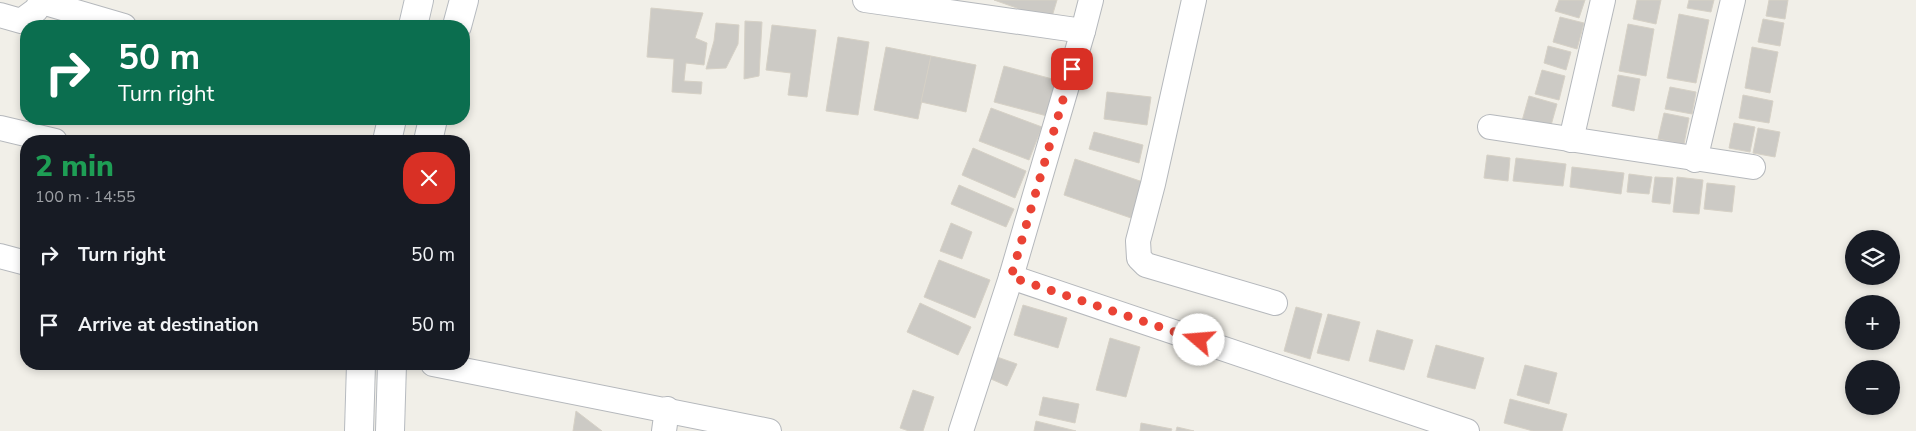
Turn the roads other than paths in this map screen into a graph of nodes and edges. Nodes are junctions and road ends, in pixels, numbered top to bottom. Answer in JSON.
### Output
{"nodes":[{"id":1,"x":419,"y":0,"type":"edge"},
{"id":2,"x":464,"y":0,"type":"edge"},
{"id":3,"x":865,"y":0,"type":"edge"},
{"id":4,"x":1091,"y":0,"type":"edge"},
{"id":5,"x":1194,"y":0,"type":"edge"},
{"id":6,"x":1603,"y":0,"type":"edge"},
{"id":7,"x":1733,"y":0,"type":"edge"},
{"id":8,"x":42,"y":1,"type":"edge"},
{"id":9,"x":0,"y":15,"type":"edge"},
{"id":10,"x":22,"y":20,"type":"edge"},
{"id":11,"x":104,"y":20,"type":"edge"},
{"id":12,"x":414,"y":20,"type":"edge"},
{"id":13,"x":459,"y":20,"type":"edge"},
{"id":14,"x":20,"y":21,"type":"edge"},
{"id":15,"x":1083,"y":31,"type":"junction"},
{"id":16,"x":1490,"y":127,"type":"dead end"},
{"id":17,"x":0,"y":128,"type":"edge"},
{"id":18,"x":30,"y":135,"type":"edge"},
{"id":19,"x":1571,"y":140,"type":"junction"},
{"id":20,"x":1695,"y":160,"type":"junction"},
{"id":21,"x":1753,"y":167,"type":"dead end"},
{"id":22,"x":0,"y":256,"type":"edge"},
{"id":23,"x":20,"y":261,"type":"edge"},
{"id":24,"x":1011,"y":277,"type":"junction"},
{"id":25,"x":1275,"y":303,"type":"dead end"},
{"id":26,"x":361,"y":370,"type":"edge"},
{"id":27,"x":392,"y":370,"type":"edge"},
{"id":28,"x":458,"y":370,"type":"edge"},
{"id":29,"x":666,"y":420,"type":"edge"},
{"id":30,"x":360,"y":431,"type":"edge"},
{"id":31,"x":390,"y":431,"type":"edge"},
{"id":32,"x":770,"y":431,"type":"edge"},
{"id":33,"x":961,"y":431,"type":"edge"},
{"id":34,"x":1467,"y":431,"type":"edge"}],
"edges":[{"from":1,"to":12,"type":"main road"},
{"from":2,"to":13,"type":"main road"},
{"from":3,"to":15,"type":"street"},
{"from":4,"to":15,"type":"street"},
{"from":5,"to":25,"type":"street"},
{"from":6,"to":19,"type":"street"},
{"from":7,"to":20,"type":"street"},
{"from":8,"to":10,"type":"street"},
{"from":8,"to":11,"type":"street"},
{"from":9,"to":14,"type":"street"},
{"from":15,"to":24,"type":"street"},
{"from":16,"to":19,"type":"street"},
{"from":17,"to":18,"type":"street"},
{"from":19,"to":20,"type":"street"},
{"from":20,"to":21,"type":"street"},
{"from":22,"to":23,"type":"street"},
{"from":24,"to":33,"type":"street"},
{"from":24,"to":34,"type":"street"},
{"from":26,"to":30,"type":"main road"},
{"from":27,"to":31,"type":"main road"},
{"from":28,"to":29,"type":"street"},
{"from":29,"to":32,"type":"street"}]}
